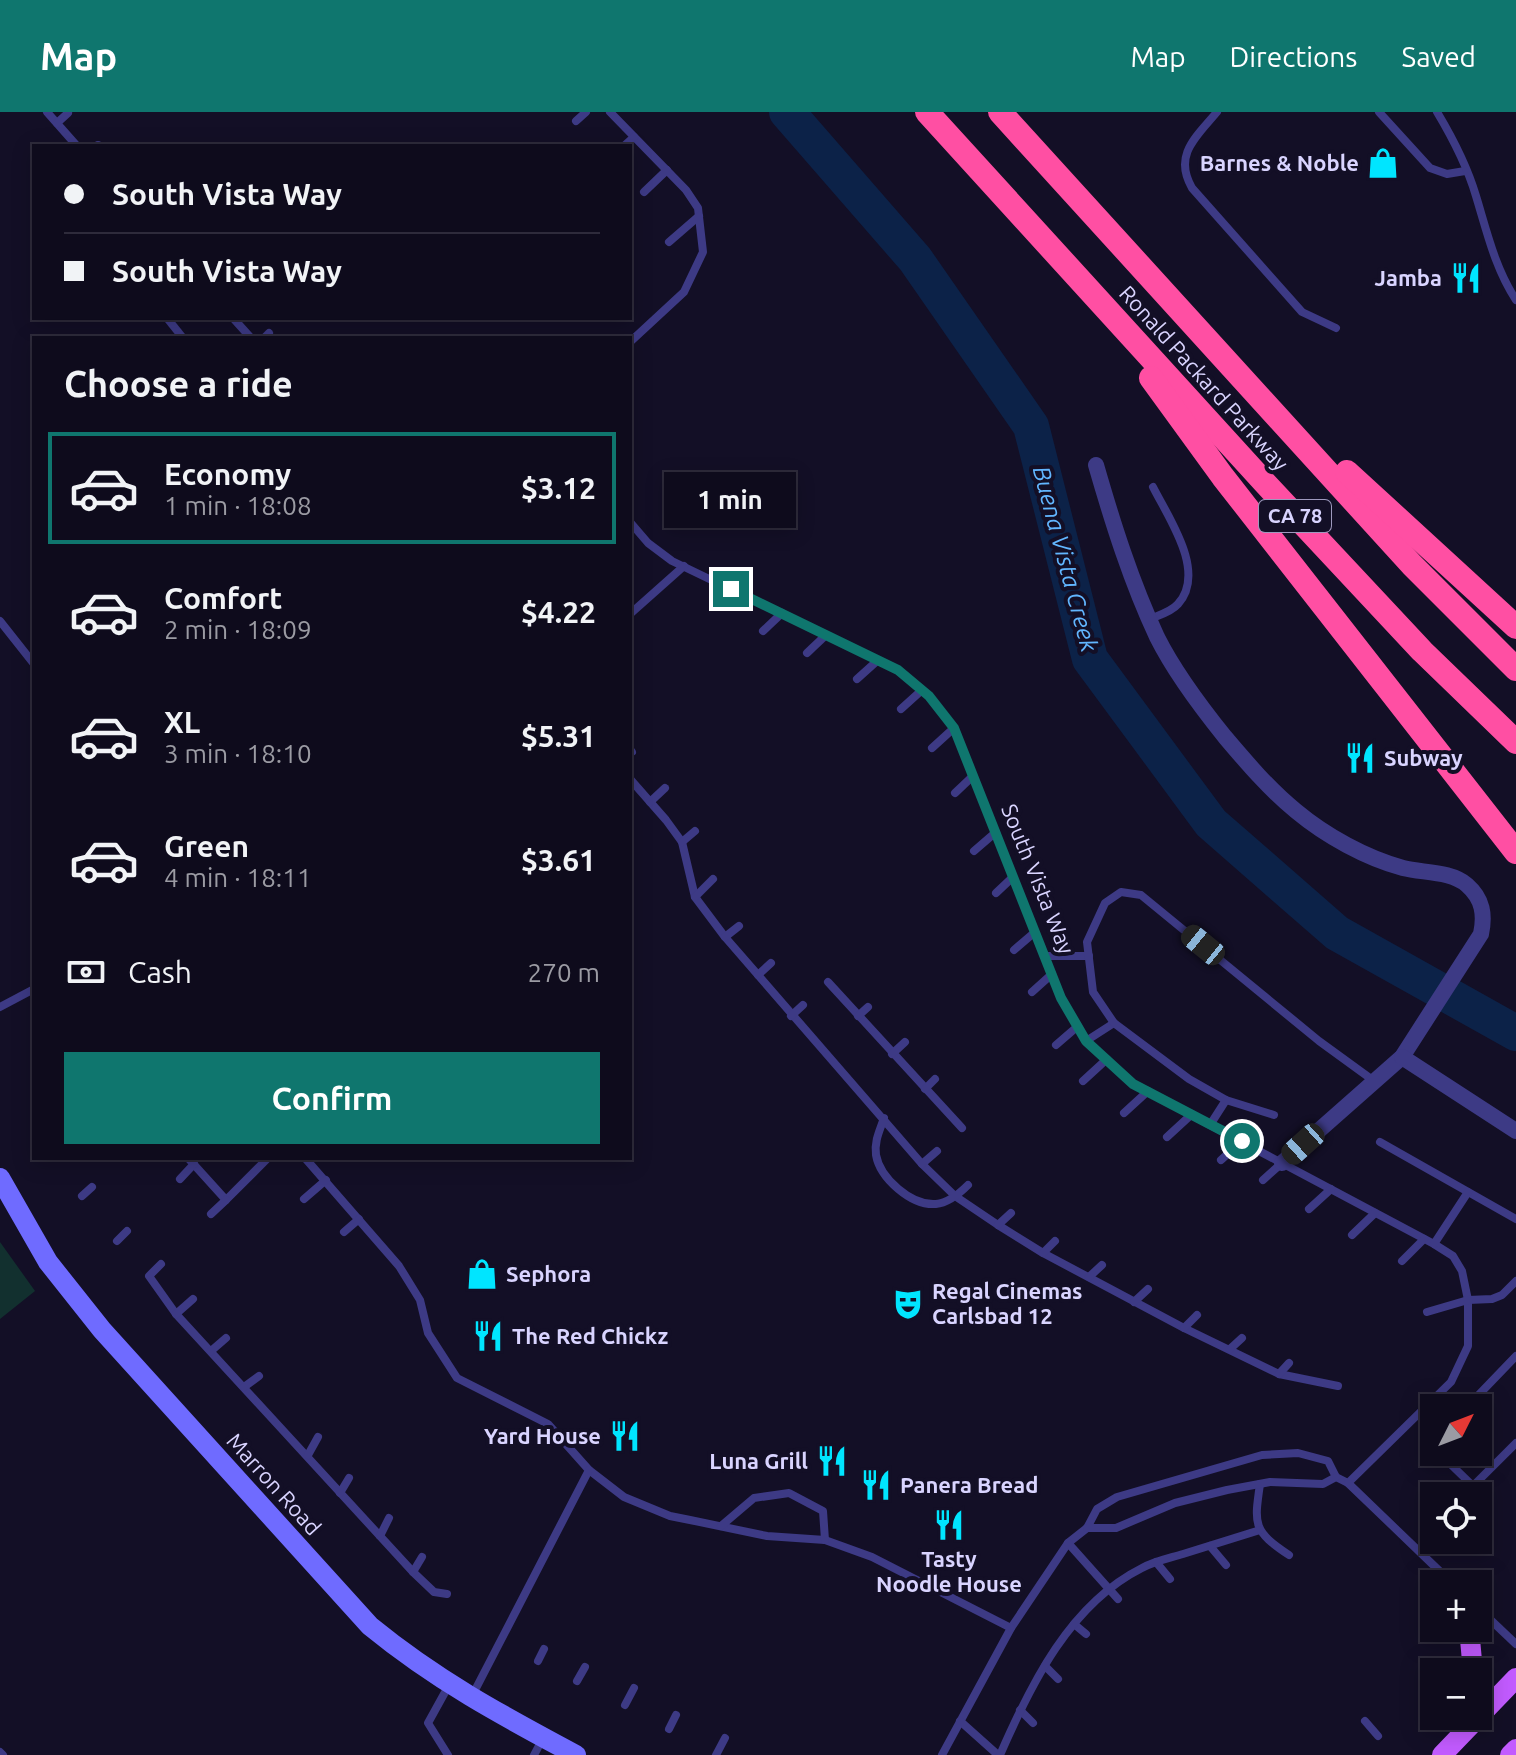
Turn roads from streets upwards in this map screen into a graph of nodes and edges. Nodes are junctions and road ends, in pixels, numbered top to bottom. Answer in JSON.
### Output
{"nodes":[{"id":1,"x":927,"y":112,"type":"edge"},
{"id":2,"x":1000,"y":112,"type":"edge"},
{"id":3,"x":1082,"y":282,"type":"junction"},
{"id":4,"x":1234,"y":369,"type":"junction"},
{"id":5,"x":1096,"y":465,"type":"dead end"},
{"id":6,"x":1516,"y":627,"type":"edge"},
{"id":7,"x":1516,"y":669,"type":"edge"},
{"id":8,"x":1516,"y":742,"type":"edge"},
{"id":9,"x":1516,"y":852,"type":"edge"},
{"id":10,"x":1402,"y":1057,"type":"junction"},
{"id":11,"x":1516,"y":1131,"type":"edge"},
{"id":12,"x":1282,"y":1163,"type":"road end"},
{"id":13,"x":0,"y":1178,"type":"edge"},
{"id":14,"x":1516,"y":1678,"type":"edge"},
{"id":15,"x":1492,"y":1700,"type":"edge"},
{"id":16,"x":1463,"y":1730,"type":"edge"},
{"id":17,"x":538,"y":1746,"type":"edge"},
{"id":18,"x":1516,"y":1749,"type":"edge"},
{"id":19,"x":576,"y":1755,"type":"edge"},
{"id":20,"x":1442,"y":1755,"type":"edge"},
{"id":21,"x":1510,"y":1755,"type":"edge"}],
"edges":[{"from":1,"to":3,"type":"highway","name":"Ronald Packard Parkway","number":"CA 78"},
{"from":2,"to":4,"type":"highway","name":"Ronald Packard Parkway","number":"CA 78"},
{"from":3,"to":8,"type":"highway","name":"Ronald Packard Parkway","number":"CA 78"},
{"from":3,"to":9,"type":"highway"},
{"from":4,"to":6,"type":"highway"},
{"from":4,"to":7,"type":"highway","name":"Ronald Packard Parkway","number":"CA 78"},
{"from":5,"to":10,"type":"street"},
{"from":10,"to":11,"type":"street"},
{"from":10,"to":12,"type":"street"},
{"from":13,"to":17,"type":"main road","name":"Marron Road"},
{"from":14,"to":15,"type":"main road"},
{"from":16,"to":20,"type":"main road"},
{"from":17,"to":19,"type":"main road","name":"Marron Road"},
{"from":18,"to":21,"type":"main road"}]}
